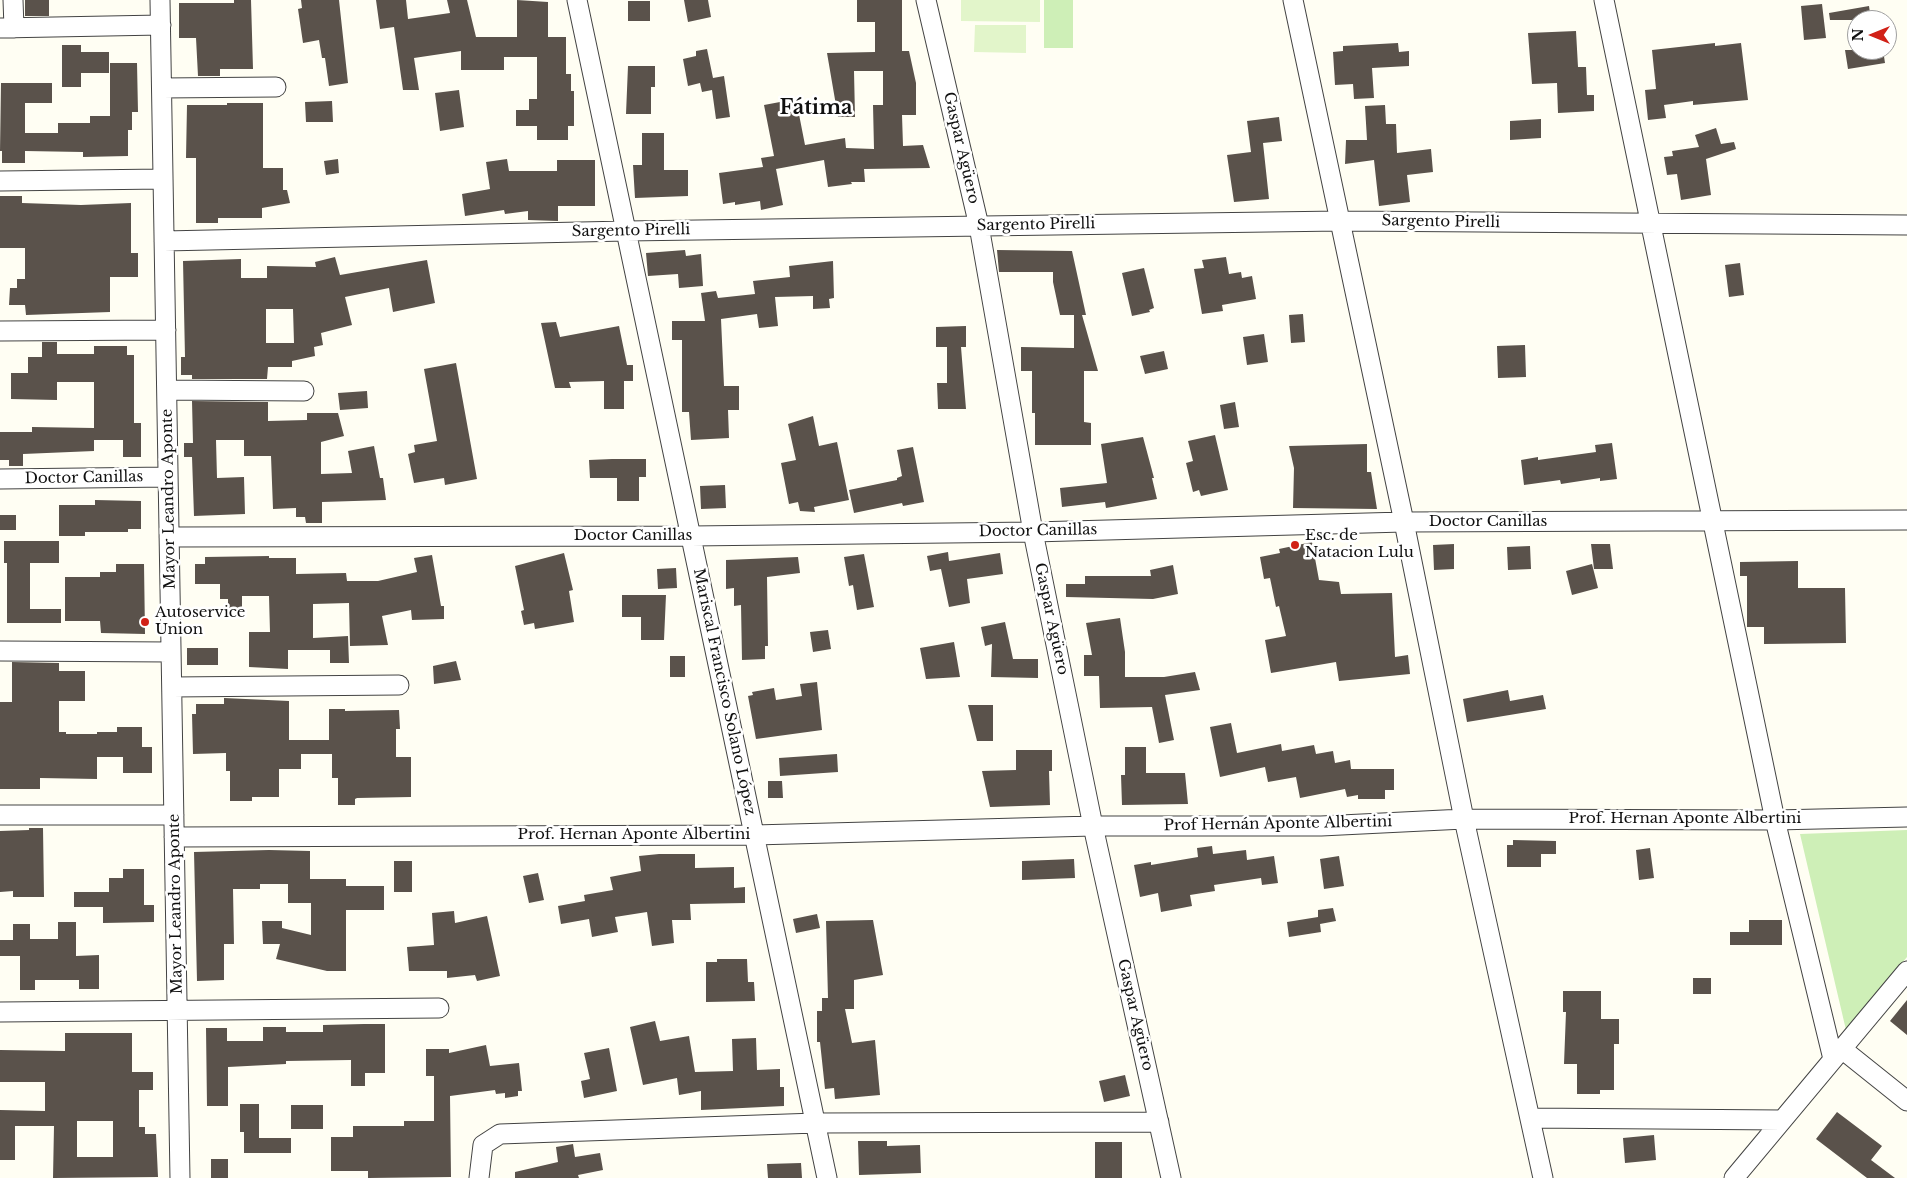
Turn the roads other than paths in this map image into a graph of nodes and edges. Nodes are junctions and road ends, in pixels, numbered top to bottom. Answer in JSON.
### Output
{"nodes":[{"id":1,"x":13,"y":0,"type":"edge"},
{"id":2,"x":160,"y":0,"type":"edge"},
{"id":3,"x":577,"y":0,"type":"edge"},
{"id":4,"x":926,"y":0,"type":"edge"},
{"id":5,"x":1293,"y":0,"type":"edge"},
{"id":6,"x":1604,"y":0,"type":"edge"},
{"id":7,"x":161,"y":25,"type":"junction"},
{"id":8,"x":7,"y":28,"type":"edge"},
{"id":9,"x":276,"y":87,"type":"dead end"},
{"id":10,"x":162,"y":88,"type":"junction"},
{"id":11,"x":163,"y":179,"type":"junction"},
{"id":12,"x":0,"y":181,"type":"edge"},
{"id":13,"x":1340,"y":220,"type":"junction"},
{"id":14,"x":1651,"y":224,"type":"junction"},
{"id":15,"x":1907,"y":225,"type":"edge"},
{"id":16,"x":979,"y":226,"type":"junction"},
{"id":17,"x":626,"y":231,"type":"junction"},
{"id":18,"x":164,"y":240,"type":"junction"},
{"id":19,"x":166,"y":330,"type":"junction"},
{"id":20,"x":0,"y":331,"type":"edge"},
{"id":21,"x":167,"y":390,"type":"junction"},
{"id":22,"x":304,"y":391,"type":"dead end"},
{"id":23,"x":168,"y":476,"type":"junction"},
{"id":24,"x":0,"y":479,"type":"edge"},
{"id":25,"x":1907,"y":520,"type":"edge"},
{"id":26,"x":1713,"y":521,"type":"junction"},
{"id":27,"x":1404,"y":522,"type":"junction"},
{"id":28,"x":1033,"y":532,"type":"junction"},
{"id":29,"x":691,"y":536,"type":"junction"},
{"id":30,"x":169,"y":537,"type":"junction"},
{"id":31,"x":0,"y":651,"type":"edge"},
{"id":32,"x":171,"y":652,"type":"junction"},
{"id":33,"x":399,"y":686,"type":"dead end"},
{"id":34,"x":172,"y":687,"type":"junction"},
{"id":35,"x":174,"y":815,"type":"junction"},
{"id":36,"x":0,"y":816,"type":"edge"},
{"id":37,"x":1907,"y":817,"type":"edge"},
{"id":38,"x":1464,"y":819,"type":"junction"},
{"id":39,"x":1775,"y":820,"type":"junction"},
{"id":40,"x":1093,"y":826,"type":"junction"},
{"id":41,"x":754,"y":835,"type":"junction"},
{"id":42,"x":174,"y":837,"type":"junction"},
{"id":43,"x":1907,"y":971,"type":"edge"},
{"id":44,"x":439,"y":1008,"type":"dead end"},
{"id":45,"x":0,"y":1012,"type":"edge"},
{"id":46,"x":177,"y":1012,"type":"junction"},
{"id":47,"x":1838,"y":1054,"type":"junction"},
{"id":48,"x":1907,"y":1101,"type":"edge"},
{"id":49,"x":1530,"y":1118,"type":"junction"},
{"id":50,"x":1782,"y":1120,"type":"junction"},
{"id":51,"x":1159,"y":1122,"type":"junction"},
{"id":52,"x":816,"y":1123,"type":"junction"},
{"id":53,"x":180,"y":1178,"type":"edge"},
{"id":54,"x":479,"y":1178,"type":"edge"},
{"id":55,"x":827,"y":1178,"type":"edge"},
{"id":56,"x":1172,"y":1178,"type":"edge"},
{"id":57,"x":1544,"y":1178,"type":"edge"},
{"id":58,"x":1734,"y":1178,"type":"edge"}],
"edges":[{"from":1,"to":8,"type":"street"},
{"from":2,"to":7,"type":"street","name":"Mayor Leandro Aponte"},
{"from":3,"to":17,"type":"street","name":"Mariscal Francisco Solano López"},
{"from":4,"to":16,"type":"street","name":"Gaspar Agüero"},
{"from":5,"to":13,"type":"street"},
{"from":6,"to":14,"type":"street"},
{"from":7,"to":8,"type":"street"},
{"from":7,"to":10,"type":"street","name":"Mayor Leandro Aponte"},
{"from":9,"to":10,"type":"street"},
{"from":10,"to":11,"type":"street","name":"Mayor Leandro Aponte"},
{"from":11,"to":12,"type":"street"},
{"from":11,"to":18,"type":"street","name":"Mayor Leandro Aponte"},
{"from":13,"to":14,"type":"street","name":"Sargento Pirelli"},
{"from":13,"to":16,"type":"street","name":"Sargento Pirelli"},
{"from":13,"to":27,"type":"street"},
{"from":14,"to":15,"type":"street","name":"Sargento Pirelli"},
{"from":14,"to":26,"type":"street"},
{"from":16,"to":17,"type":"street","name":"Sargento Pirelli"},
{"from":16,"to":28,"type":"street","name":"Gaspar Agüero"},
{"from":17,"to":18,"type":"street","name":"Sargento Pirelli"},
{"from":17,"to":29,"type":"street","name":"Mariscal Francisco Solano López"},
{"from":18,"to":19,"type":"street","name":"Mayor Leandro Aponte"},
{"from":19,"to":20,"type":"street"},
{"from":19,"to":21,"type":"street","name":"Mayor Leandro Aponte"},
{"from":21,"to":22,"type":"street"},
{"from":21,"to":23,"type":"street","name":"Mayor Leandro Aponte"},
{"from":23,"to":24,"type":"street","name":"Doctor Canillas"},
{"from":23,"to":30,"type":"street","name":"Mayor Leandro Aponte"},
{"from":25,"to":26,"type":"street","name":"Doctor Canillas"},
{"from":26,"to":27,"type":"street","name":"Doctor Canillas"},
{"from":26,"to":39,"type":"street"},
{"from":27,"to":28,"type":"street","name":"Doctor Canillas"},
{"from":27,"to":38,"type":"street"},
{"from":28,"to":29,"type":"street","name":"Doctor Canillas"},
{"from":28,"to":40,"type":"street","name":"Gaspar Agüero"},
{"from":29,"to":30,"type":"street","name":"Doctor Canillas"},
{"from":29,"to":41,"type":"street","name":"Mariscal Francisco Solano López"},
{"from":30,"to":32,"type":"street","name":"Mayor Leandro Aponte"},
{"from":31,"to":32,"type":"street"},
{"from":32,"to":34,"type":"street","name":"Mayor Leandro Aponte"},
{"from":33,"to":34,"type":"street"},
{"from":34,"to":35,"type":"street","name":"Mayor Leandro Aponte"},
{"from":35,"to":36,"type":"street"},
{"from":35,"to":42,"type":"street","name":"Mayor Leandro Aponte"},
{"from":37,"to":39,"type":"street","name":"Prof. Hernan Aponte Albertini"},
{"from":38,"to":39,"type":"street","name":"Prof. Hernan Aponte Albertini"},
{"from":38,"to":40,"type":"street","name":"Prof Hernán Aponte Albertini"},
{"from":38,"to":49,"type":"street"},
{"from":39,"to":47,"type":"street"},
{"from":40,"to":41,"type":"street","name":"Prof. Hernan Aponte Albertini"},
{"from":40,"to":51,"type":"street","name":"Gaspar Agüero"},
{"from":41,"to":42,"type":"street","name":"Prof. Hernan Aponte Albertini"},
{"from":41,"to":52,"type":"street","name":"Mariscal Francisco Solano López"},
{"from":42,"to":46,"type":"street","name":"Mayor Leandro Aponte"},
{"from":43,"to":47,"type":"street"},
{"from":44,"to":46,"type":"street"},
{"from":45,"to":46,"type":"street"},
{"from":46,"to":53,"type":"street","name":"Mayor Leandro Aponte"},
{"from":47,"to":48,"type":"street"},
{"from":47,"to":50,"type":"street"},
{"from":49,"to":50,"type":"street"},
{"from":49,"to":57,"type":"street"},
{"from":50,"to":58,"type":"street"},
{"from":51,"to":52,"type":"street"},
{"from":51,"to":56,"type":"street","name":"Gaspar Agüero"},
{"from":52,"to":54,"type":"street"},
{"from":52,"to":55,"type":"street","name":"Mariscal Francisco Solano López"}]}
